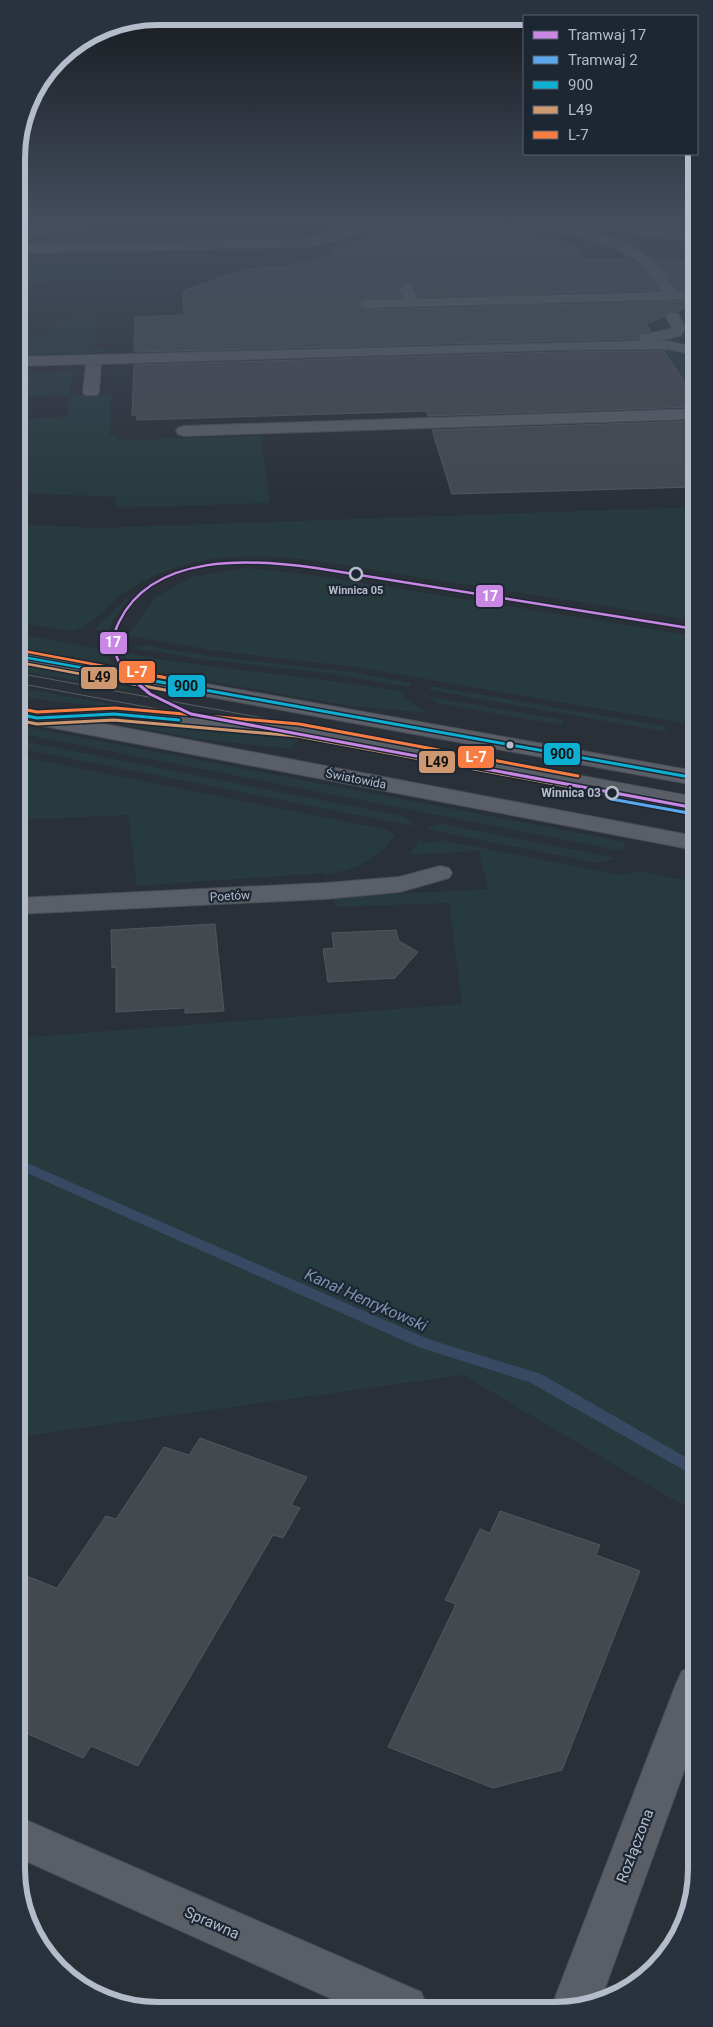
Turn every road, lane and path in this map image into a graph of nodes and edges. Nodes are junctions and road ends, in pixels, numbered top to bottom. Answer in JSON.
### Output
{"nodes":[{"id":1,"x":673,"y":317,"type":"dead end"},
{"id":2,"x":688,"y":331,"type":"edge"},
{"id":3,"x":675,"y":334,"type":"junction"},
{"id":4,"x":558,"y":346,"type":"junction"},
{"id":5,"x":688,"y":348,"type":"edge"},
{"id":6,"x":688,"y":349,"type":"edge"},
{"id":7,"x":94,"y":360,"type":"junction"},
{"id":8,"x":25,"y":362,"type":"edge"},
{"id":9,"x":92,"y":392,"type":"dead end"},
{"id":10,"x":552,"y":410,"type":"dead end"},
{"id":11,"x":688,"y":414,"type":"edge"},
{"id":12,"x":403,"y":415,"type":"dead end"},
{"id":13,"x":586,"y":418,"type":"junction"},
{"id":14,"x":248,"y":420,"type":"dead end"},
{"id":15,"x":437,"y":422,"type":"junction"},
{"id":16,"x":284,"y":428,"type":"junction"},
{"id":17,"x":184,"y":431,"type":"dead end"},
{"id":18,"x":25,"y":657,"type":"edge"},
{"id":19,"x":27,"y":716,"type":"edge"},
{"id":20,"x":688,"y":777,"type":"edge"},
{"id":21,"x":688,"y":803,"type":"edge"},
{"id":22,"x":688,"y":842,"type":"edge"},
{"id":23,"x":440,"y":873,"type":"dead end"},
{"id":24,"x":25,"y":906,"type":"edge"},
{"id":25,"x":688,"y":1705,"type":"edge"},
{"id":26,"x":25,"y":1840,"type":"edge"},
{"id":27,"x":577,"y":2000,"type":"edge"},
{"id":28,"x":391,"y":2002,"type":"edge"}],
"edges":[{"from":1,"to":3,"type":"street"},
{"from":2,"to":3,"type":"street"},
{"from":3,"to":4,"type":"street"},
{"from":3,"to":5,"type":"street"},
{"from":4,"to":6,"type":"street"},
{"from":4,"to":7,"type":"street"},
{"from":7,"to":8,"type":"street"},
{"from":7,"to":9,"type":"street"},
{"from":10,"to":13,"type":"street"},
{"from":11,"to":13,"type":"street"},
{"from":12,"to":15,"type":"street"},
{"from":13,"to":15,"type":"street"},
{"from":14,"to":16,"type":"street"},
{"from":15,"to":16,"type":"street"},
{"from":16,"to":17,"type":"street"},
{"from":18,"to":20,"type":"street"},
{"from":19,"to":21,"type":"street"},
{"from":19,"to":22,"type":"street","name":"Światowida"},
{"from":23,"to":24,"type":"street","name":"Poetów"},
{"from":25,"to":27,"type":"street","name":"Rozłączona"},
{"from":26,"to":28,"type":"street","name":"Sprawna"}]}
